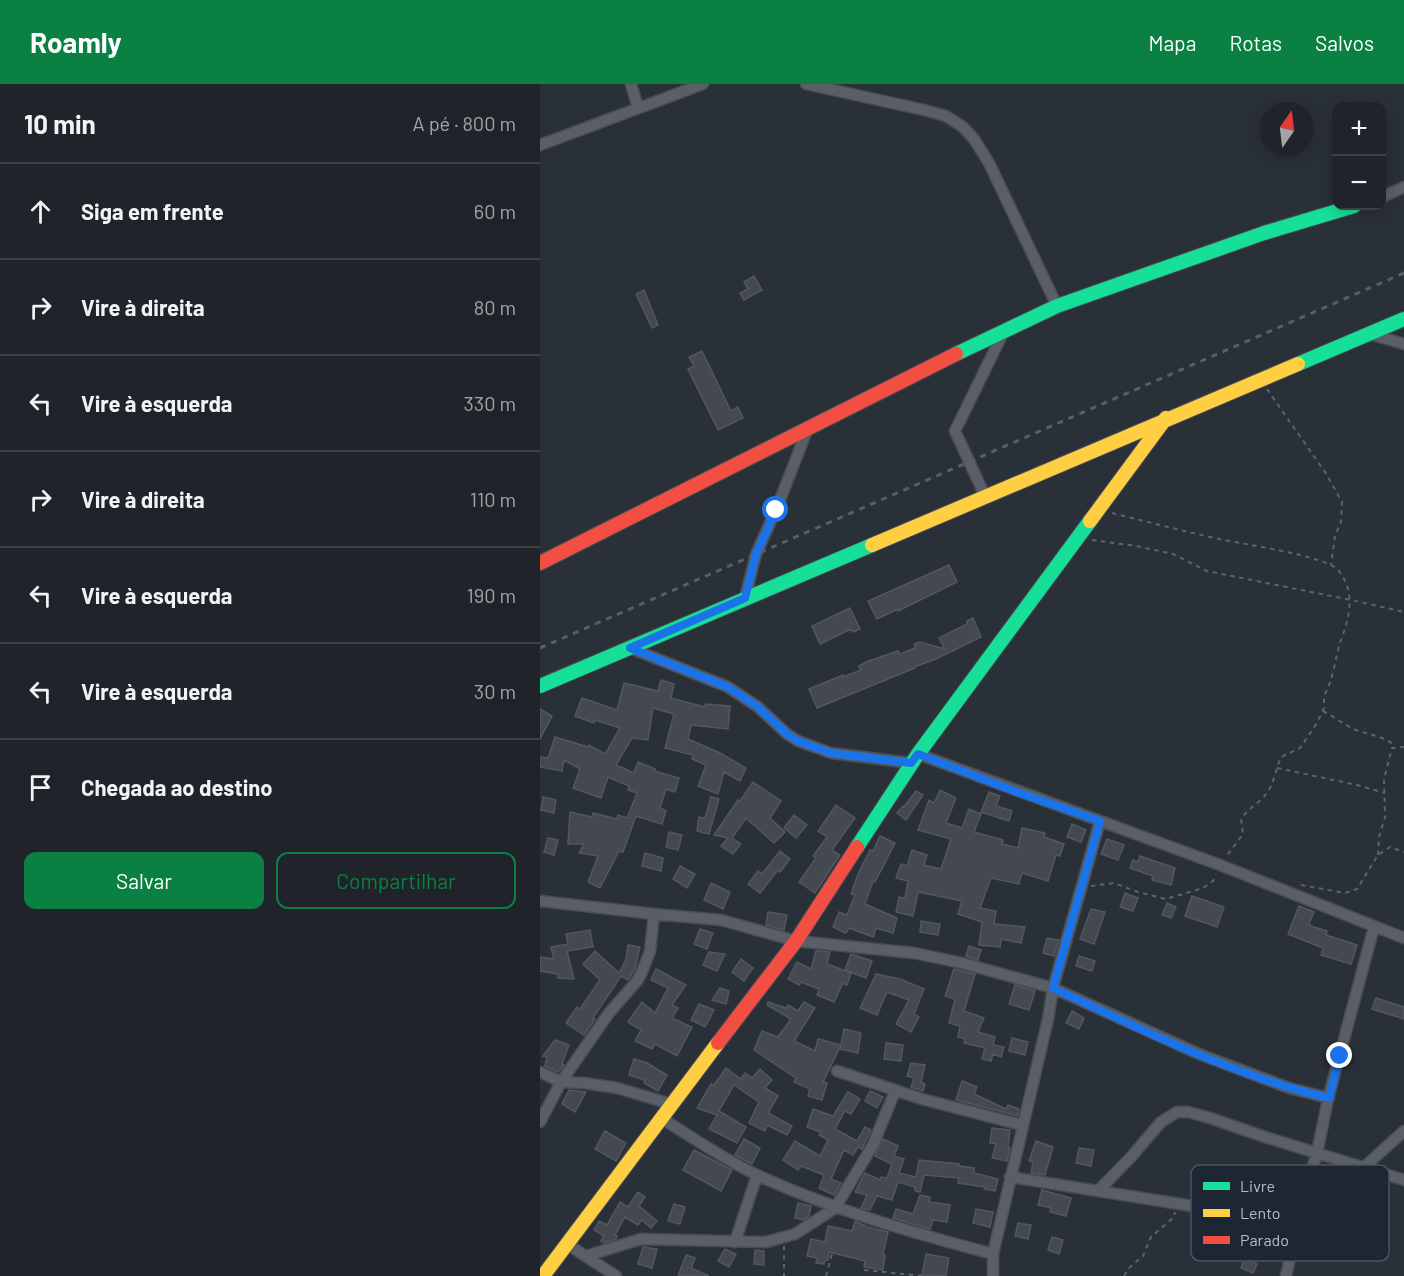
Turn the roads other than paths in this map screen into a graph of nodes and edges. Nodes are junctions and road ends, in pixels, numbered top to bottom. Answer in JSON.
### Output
{"nodes":[{"id":1,"x":631,"y":84,"type":"edge"},
{"id":2,"x":806,"y":84,"type":"edge"},
{"id":3,"x":699,"y":85,"type":"edge"},
{"id":4,"x":638,"y":108,"type":"junction"},
{"id":5,"x":540,"y":145,"type":"edge"},
{"id":6,"x":1404,"y":188,"type":"edge"},
{"id":7,"x":1386,"y":195,"type":"edge"},
{"id":8,"x":1341,"y":210,"type":"edge"},
{"id":9,"x":1057,"y":306,"type":"junction"},
{"id":10,"x":1404,"y":319,"type":"edge"},
{"id":11,"x":1004,"y":331,"type":"junction"},
{"id":12,"x":1370,"y":334,"type":"junction"},
{"id":13,"x":1404,"y":344,"type":"edge"},
{"id":14,"x":1167,"y":418,"type":"junction"},
{"id":15,"x":808,"y":428,"type":"junction"},
{"id":16,"x":985,"y":496,"type":"junction"},
{"id":17,"x":540,"y":563,"type":"edge"},
{"id":18,"x":745,"y":598,"type":"junction"},
{"id":19,"x":630,"y":648,"type":"junction"},
{"id":20,"x":540,"y":686,"type":"edge"},
{"id":21,"x":914,"y":758,"type":"junction"},
{"id":22,"x":1100,"y":821,"type":"junction"},
{"id":23,"x":540,"y":901,"type":"edge"},
{"id":24,"x":654,"y":914,"type":"junction"},
{"id":25,"x":1374,"y":927,"type":"junction"},
{"id":26,"x":1404,"y":938,"type":"edge"},
{"id":27,"x":796,"y":941,"type":"junction"},
{"id":28,"x":1053,"y":988,"type":"junction"},
{"id":29,"x":837,"y":1071,"type":"dead end"},
{"id":30,"x":540,"y":1072,"type":"edge"},
{"id":31,"x":561,"y":1082,"type":"junction"},
{"id":32,"x":895,"y":1091,"type":"junction"},
{"id":33,"x":1329,"y":1098,"type":"junction"},
{"id":34,"x":671,"y":1104,"type":"junction"},
{"id":35,"x":661,"y":1118,"type":"junction"},
{"id":36,"x":540,"y":1122,"type":"edge"},
{"id":37,"x":1022,"y":1125,"type":"junction"},
{"id":38,"x":1404,"y":1131,"type":"edge"},
{"id":39,"x":1317,"y":1153,"type":"junction"},
{"id":40,"x":1313,"y":1165,"type":"edge"},
{"id":41,"x":1354,"y":1165,"type":"edge"},
{"id":42,"x":1366,"y":1165,"type":"edge"},
{"id":43,"x":757,"y":1175,"type":"junction"},
{"id":44,"x":1389,"y":1176,"type":"edge"},
{"id":45,"x":1010,"y":1177,"type":"junction"},
{"id":46,"x":1404,"y":1180,"type":"edge"},
{"id":47,"x":1098,"y":1191,"type":"junction"},
{"id":48,"x":1191,"y":1206,"type":"edge"},
{"id":49,"x":835,"y":1208,"type":"junction"},
{"id":50,"x":735,"y":1242,"type":"junction"},
{"id":51,"x":567,"y":1244,"type":"junction"},
{"id":52,"x":993,"y":1254,"type":"junction"},
{"id":53,"x":586,"y":1256,"type":"junction"},
{"id":54,"x":1289,"y":1261,"type":"edge"},
{"id":55,"x":543,"y":1276,"type":"edge"},
{"id":56,"x":616,"y":1276,"type":"edge"},
{"id":57,"x":993,"y":1276,"type":"edge"},
{"id":58,"x":1286,"y":1276,"type":"edge"}],
"edges":[{"from":1,"to":4,"type":"street"},
{"from":2,"to":9,"type":"street"},
{"from":3,"to":4,"type":"street"},
{"from":4,"to":5,"type":"street"},
{"from":6,"to":7,"type":"street"},
{"from":8,"to":9,"type":"street"},
{"from":9,"to":11,"type":"street"},
{"from":10,"to":12,"type":"street"},
{"from":11,"to":15,"type":"street"},
{"from":11,"to":16,"type":"street"},
{"from":12,"to":13,"type":"street"},
{"from":12,"to":14,"type":"street"},
{"from":14,"to":16,"type":"street"},
{"from":14,"to":21,"type":"street"},
{"from":15,"to":17,"type":"street"},
{"from":15,"to":18,"type":"street"},
{"from":16,"to":18,"type":"street"},
{"from":18,"to":19,"type":"street"},
{"from":19,"to":20,"type":"street"},
{"from":19,"to":21,"type":"street"},
{"from":21,"to":22,"type":"street"},
{"from":21,"to":27,"type":"street"},
{"from":22,"to":25,"type":"street"},
{"from":22,"to":28,"type":"street"},
{"from":23,"to":24,"type":"street"},
{"from":24,"to":27,"type":"street"},
{"from":24,"to":31,"type":"street"},
{"from":25,"to":26,"type":"street"},
{"from":25,"to":33,"type":"street"},
{"from":27,"to":28,"type":"street"},
{"from":27,"to":34,"type":"street"},
{"from":28,"to":33,"type":"street"},
{"from":28,"to":37,"type":"street"},
{"from":29,"to":32,"type":"street"},
{"from":30,"to":31,"type":"street"},
{"from":31,"to":34,"type":"street"},
{"from":31,"to":36,"type":"street"},
{"from":32,"to":37,"type":"street"},
{"from":32,"to":49,"type":"street"},
{"from":33,"to":39,"type":"street"},
{"from":34,"to":35,"type":"street"},
{"from":35,"to":43,"type":"street"},
{"from":35,"to":51,"type":"street"},
{"from":37,"to":45,"type":"street"},
{"from":38,"to":42,"type":"street"},
{"from":39,"to":40,"type":"street"},
{"from":39,"to":41,"type":"street"},
{"from":39,"to":47,"type":"street"},
{"from":43,"to":49,"type":"street"},
{"from":43,"to":50,"type":"street"},
{"from":44,"to":46,"type":"street"},
{"from":45,"to":47,"type":"street"},
{"from":45,"to":52,"type":"street"},
{"from":47,"to":48,"type":"street"},
{"from":49,"to":50,"type":"street"},
{"from":49,"to":52,"type":"street"},
{"from":50,"to":53,"type":"street"},
{"from":51,"to":53,"type":"street"},
{"from":51,"to":55,"type":"street"},
{"from":52,"to":57,"type":"street"},
{"from":53,"to":56,"type":"street"},
{"from":54,"to":58,"type":"street"}]}
